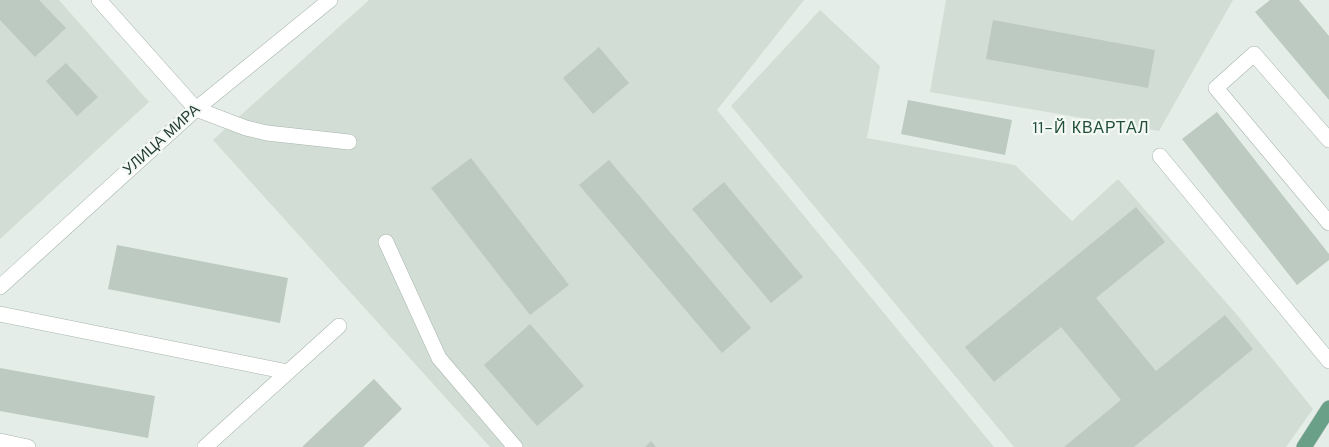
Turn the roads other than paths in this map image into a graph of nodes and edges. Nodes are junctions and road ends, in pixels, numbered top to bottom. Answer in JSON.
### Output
{"nodes":[{"id":1,"x":99,"y":0,"type":"edge"},
{"id":2,"x":330,"y":0,"type":"edge"},
{"id":3,"x":196,"y":109,"type":"junction"},
{"id":4,"x":1329,"y":140,"type":"edge"},
{"id":5,"x":349,"y":142,"type":"dead end"},
{"id":6,"x":1160,"y":156,"type":"dead end"},
{"id":7,"x":1329,"y":223,"type":"edge"},
{"id":8,"x":386,"y":242,"type":"dead end"},
{"id":9,"x":0,"y":287,"type":"edge"},
{"id":10,"x":0,"y":314,"type":"edge"},
{"id":11,"x":339,"y":326,"type":"dead end"},
{"id":12,"x":1329,"y":360,"type":"edge"},
{"id":13,"x":288,"y":372,"type":"junction"},
{"id":14,"x":1329,"y":408,"type":"edge"},
{"id":15,"x":0,"y":441,"type":"edge"},
{"id":16,"x":28,"y":447,"type":"edge"},
{"id":17,"x":205,"y":447,"type":"edge"},
{"id":18,"x":515,"y":447,"type":"edge"},
{"id":19,"x":1304,"y":447,"type":"edge"}],
"edges":[{"from":1,"to":3,"type":"street"},
{"from":2,"to":3,"type":"street","name":"УЛИЦА МИРА"},
{"from":3,"to":5,"type":"street"},
{"from":3,"to":9,"type":"street","name":"УЛИЦА МИРА"},
{"from":4,"to":7,"type":"street"},
{"from":6,"to":12,"type":"street"},
{"from":8,"to":18,"type":"street"},
{"from":10,"to":13,"type":"street"},
{"from":11,"to":13,"type":"street"},
{"from":13,"to":17,"type":"street"},
{"from":14,"to":19,"type":"main road"},
{"from":15,"to":16,"type":"street"}]}
